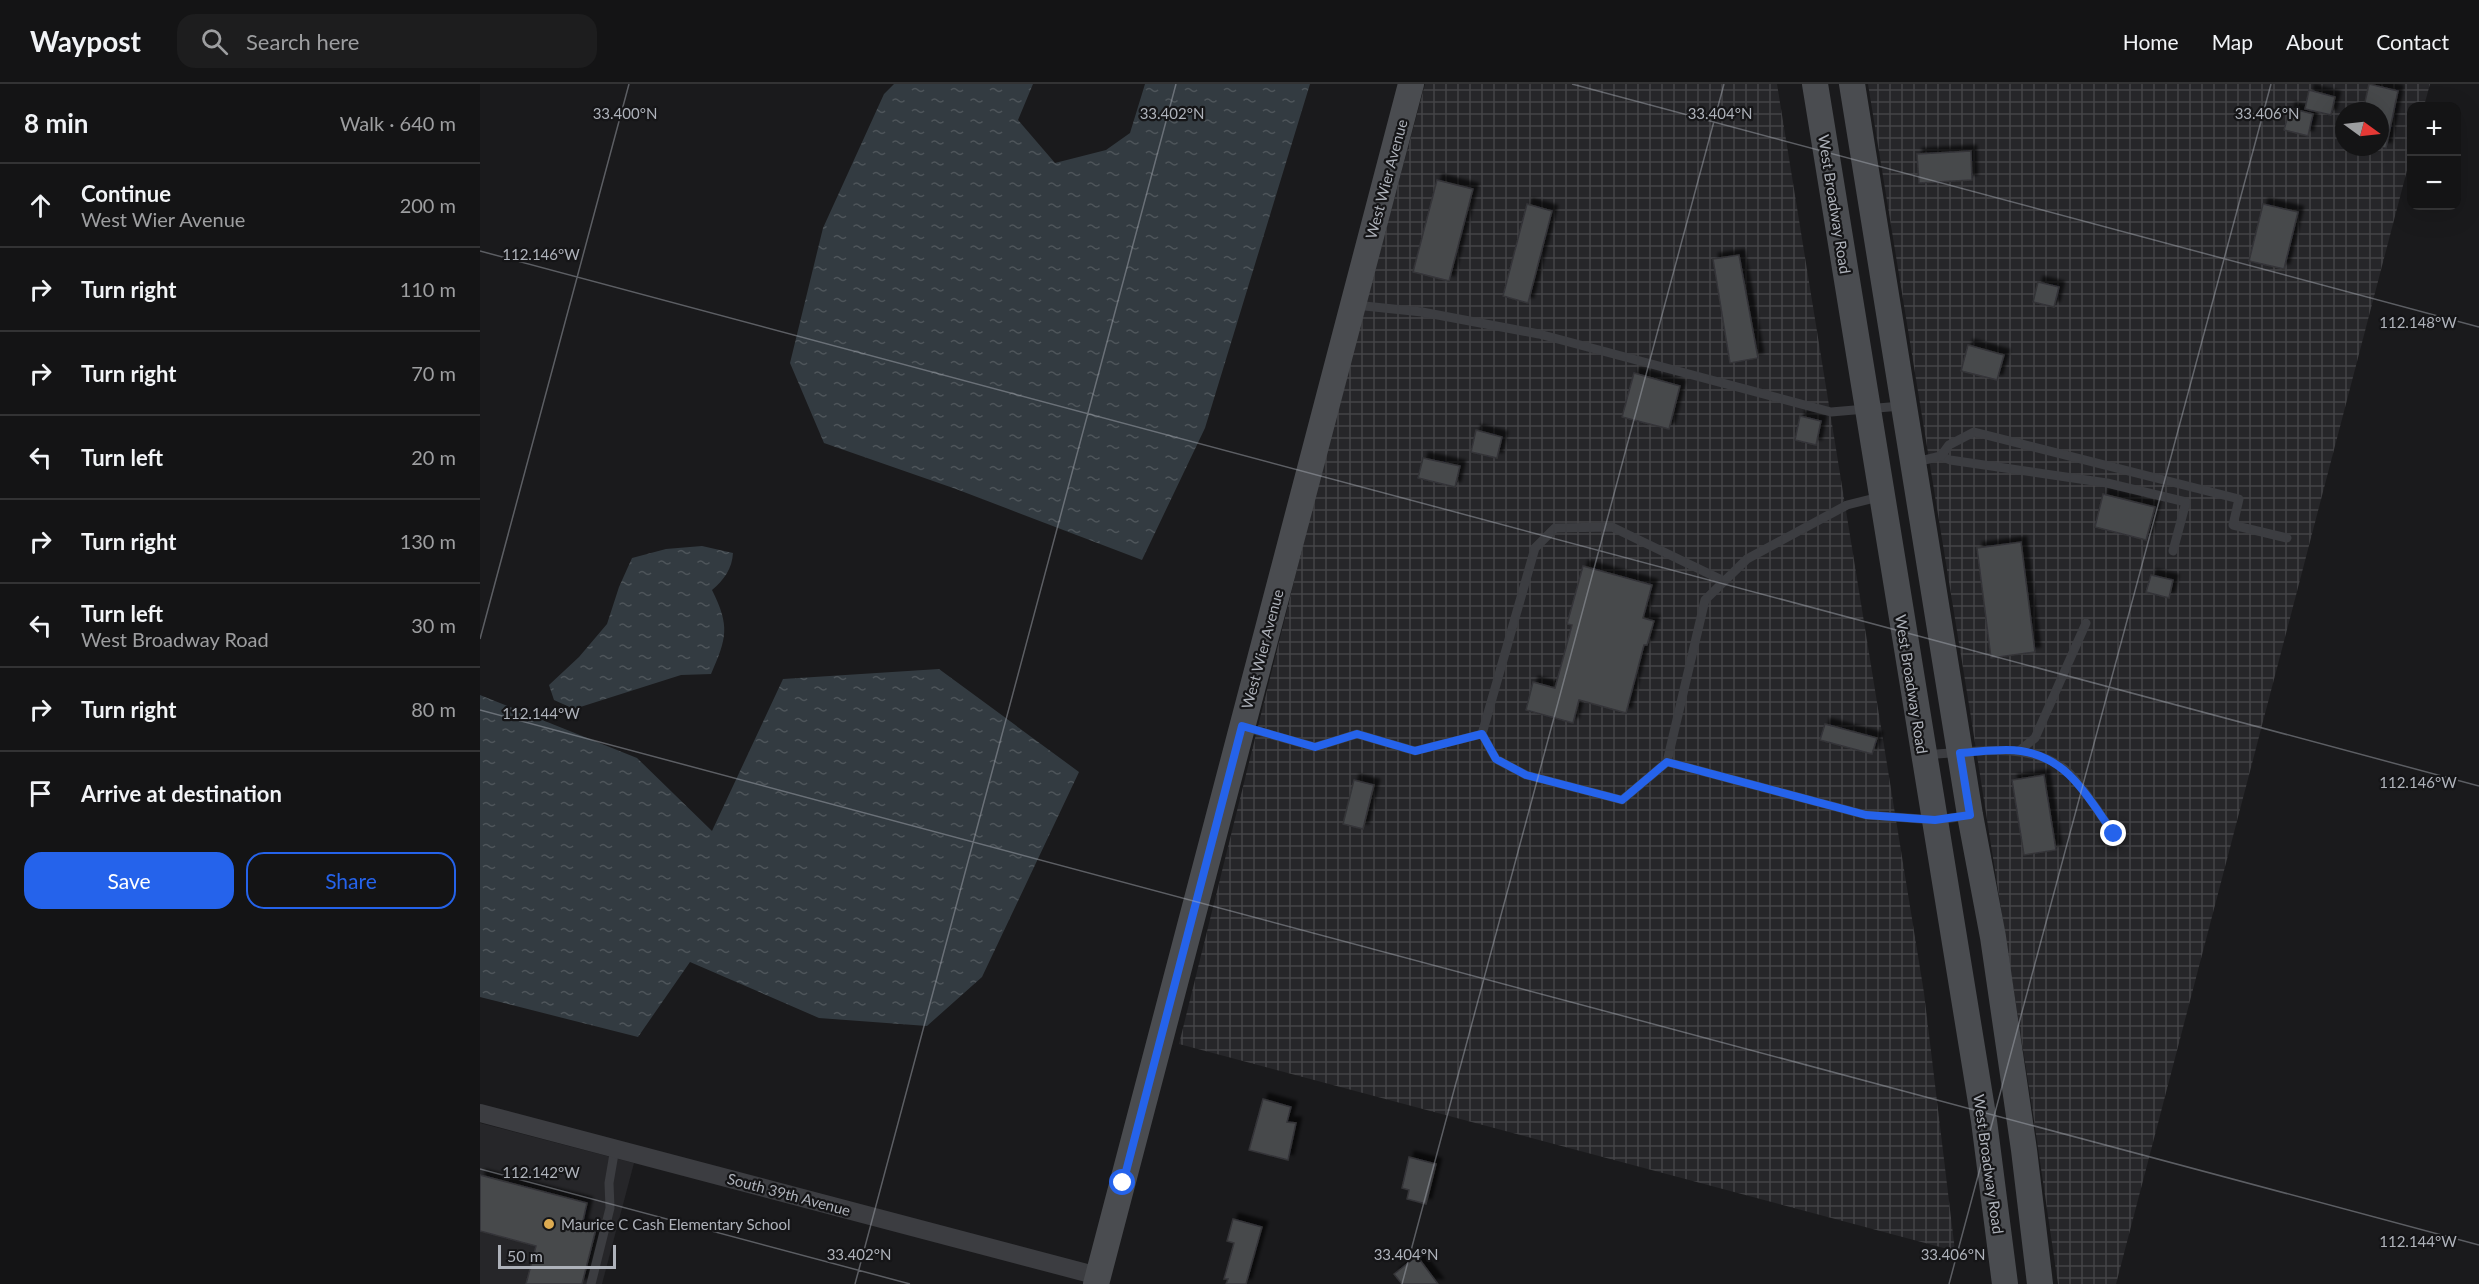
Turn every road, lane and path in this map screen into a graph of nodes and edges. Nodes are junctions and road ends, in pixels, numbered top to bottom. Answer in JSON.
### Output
{"nodes":[{"id":1,"x":1411,"y":84,"type":"edge"},
{"id":2,"x":1815,"y":84,"type":"edge"},
{"id":3,"x":1852,"y":84,"type":"edge"},
{"id":4,"x":1353,"y":304,"type":"junction"},
{"id":5,"x":1904,"y":406,"type":"junction"},
{"id":6,"x":1867,"y":409,"type":"junction"},
{"id":7,"x":1941,"y":456,"type":"junction"},
{"id":8,"x":1914,"y":462,"type":"junction"},
{"id":9,"x":1881,"y":496,"type":"junction"},
{"id":10,"x":2287,"y":538,"type":"dead end"},
{"id":11,"x":2173,"y":551,"type":"dead end"},
{"id":12,"x":1724,"y":581,"type":"junction"},
{"id":13,"x":2086,"y":622,"type":"dead end"},
{"id":14,"x":1242,"y":726,"type":"junction"},
{"id":15,"x":1482,"y":734,"type":"junction"},
{"id":16,"x":2019,"y":751,"type":"junction"},
{"id":17,"x":1960,"y":753,"type":"junction"},
{"id":18,"x":1924,"y":755,"type":"junction"},
{"id":19,"x":1667,"y":762,"type":"junction"},
{"id":20,"x":1970,"y":815,"type":"junction"},
{"id":21,"x":1935,"y":820,"type":"junction"},
{"id":22,"x":2114,"y":834,"type":"dead end"},
{"id":23,"x":480,"y":1113,"type":"edge"},
{"id":24,"x":615,"y":1148,"type":"junction"},
{"id":25,"x":2034,"y":1228,"type":"junction"},
{"id":26,"x":1999,"y":1232,"type":"junction"},
{"id":27,"x":1097,"y":1280,"type":"edge"},
{"id":28,"x":591,"y":1284,"type":"edge"},
{"id":29,"x":2005,"y":1284,"type":"edge"},
{"id":30,"x":2040,"y":1284,"type":"edge"}],
"edges":[{"from":1,"to":4,"type":"main road","name":"West Wier Avenue"},
{"from":2,"to":6,"type":"main road","name":"West Broadway Road"},
{"from":3,"to":5,"type":"main road"},
{"from":4,"to":6,"type":"lane"},
{"from":4,"to":14,"type":"main road","name":"West Wier Avenue"},
{"from":5,"to":6,"type":"lane"},
{"from":5,"to":8,"type":"main road"},
{"from":6,"to":9,"type":"main road","name":"West Broadway Road"},
{"from":7,"to":8,"type":"lane"},
{"from":7,"to":10,"type":"lane"},
{"from":7,"to":11,"type":"lane"},
{"from":8,"to":17,"type":"main road"},
{"from":9,"to":12,"type":"lane"},
{"from":9,"to":18,"type":"main road","name":"West Broadway Road"},
{"from":12,"to":15,"type":"lane"},
{"from":12,"to":19,"type":"lane"},
{"from":13,"to":16,"type":"lane"},
{"from":14,"to":15,"type":"lane"},
{"from":14,"to":27,"type":"main road","name":"West Wier Avenue"},
{"from":15,"to":19,"type":"lane"},
{"from":16,"to":17,"type":"lane"},
{"from":16,"to":22,"type":"lane"},
{"from":17,"to":18,"type":"lane"},
{"from":17,"to":20,"type":"main road"},
{"from":18,"to":21,"type":"main road","name":"West Broadway Road"},
{"from":19,"to":21,"type":"lane"},
{"from":20,"to":21,"type":"lane"},
{"from":20,"to":25,"type":"main road"},
{"from":21,"to":26,"type":"main road","name":"West Broadway Road"},
{"from":23,"to":24,"type":"street","name":"South 39th Avenue"},
{"from":24,"to":27,"type":"street","name":"South 39th Avenue"},
{"from":24,"to":28,"type":"lane"},
{"from":25,"to":26,"type":"main road"},
{"from":25,"to":30,"type":"main road"},
{"from":26,"to":29,"type":"main road","name":"West Broadway Road"}]}
